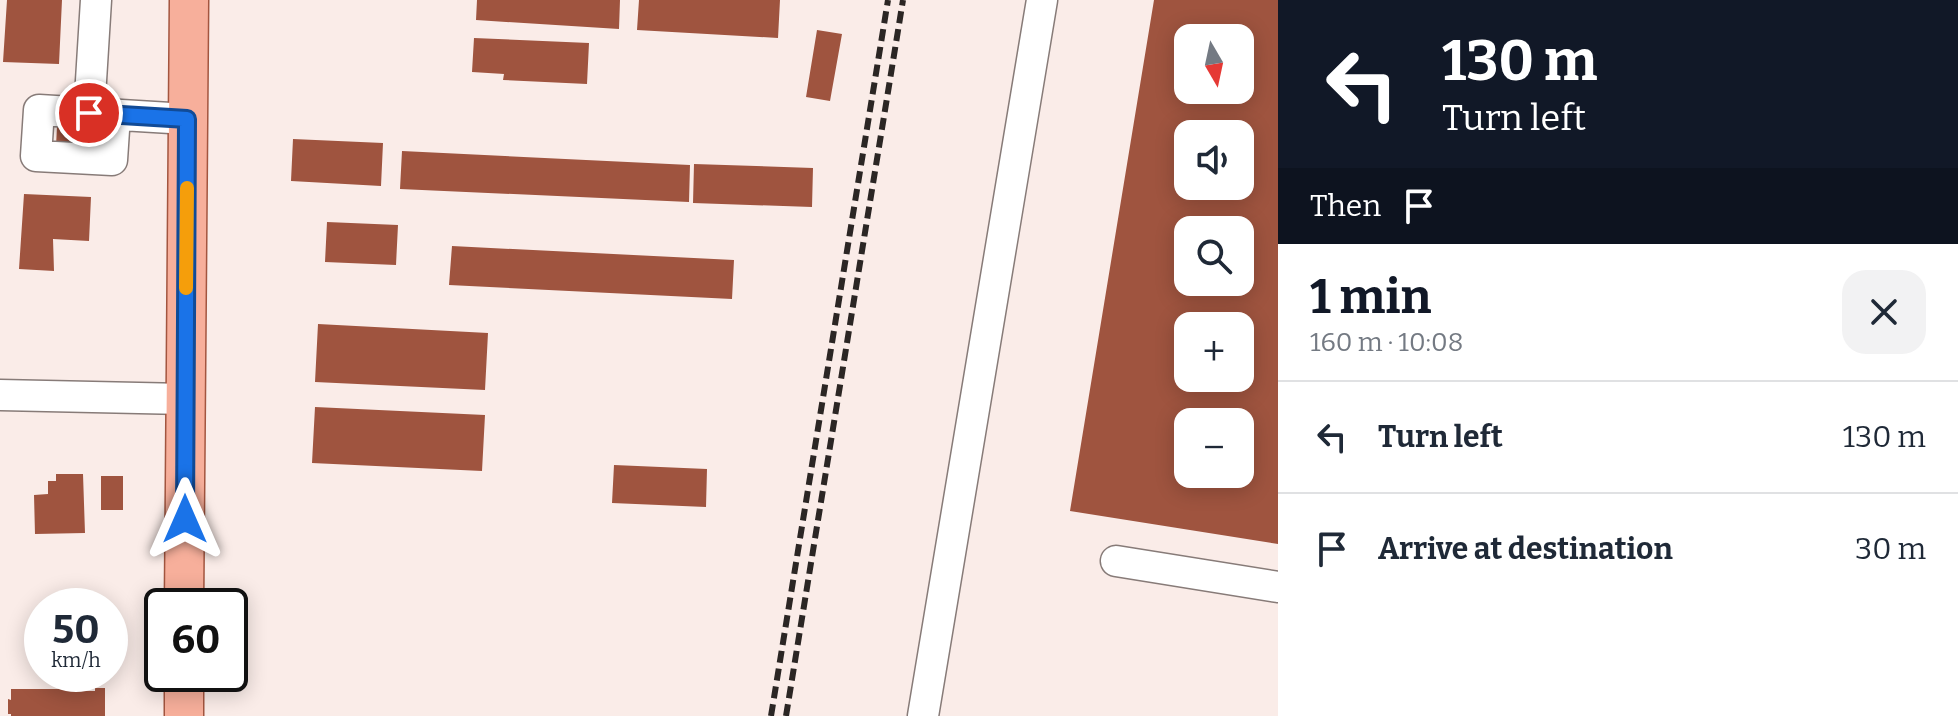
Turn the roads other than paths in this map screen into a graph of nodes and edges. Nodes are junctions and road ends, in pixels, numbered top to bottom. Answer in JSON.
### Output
{"nodes":[{"id":1,"x":96,"y":0,"type":"edge"},
{"id":2,"x":189,"y":0,"type":"edge"},
{"id":3,"x":1042,"y":0,"type":"edge"},
{"id":4,"x":102,"y":114,"type":"junction"},
{"id":5,"x":187,"y":119,"type":"junction"},
{"id":6,"x":0,"y":395,"type":"edge"},
{"id":7,"x":185,"y":399,"type":"junction"},
{"id":8,"x":1116,"y":561,"type":"dead end"},
{"id":9,"x":1278,"y":587,"type":"edge"},
{"id":10,"x":184,"y":588,"type":"edge"},
{"id":11,"x":184,"y":692,"type":"edge"},
{"id":12,"x":184,"y":716,"type":"edge"},
{"id":13,"x":923,"y":716,"type":"edge"}],
"edges":[{"from":1,"to":4,"type":"street"},
{"from":2,"to":5,"type":"main road"},
{"from":3,"to":13,"type":"street"},
{"from":4,"to":4,"type":"street"},
{"from":4,"to":5,"type":"street"},
{"from":5,"to":7,"type":"main road"},
{"from":6,"to":7,"type":"street"},
{"from":7,"to":10,"type":"main road"},
{"from":8,"to":9,"type":"street"},
{"from":11,"to":12,"type":"main road"}]}
